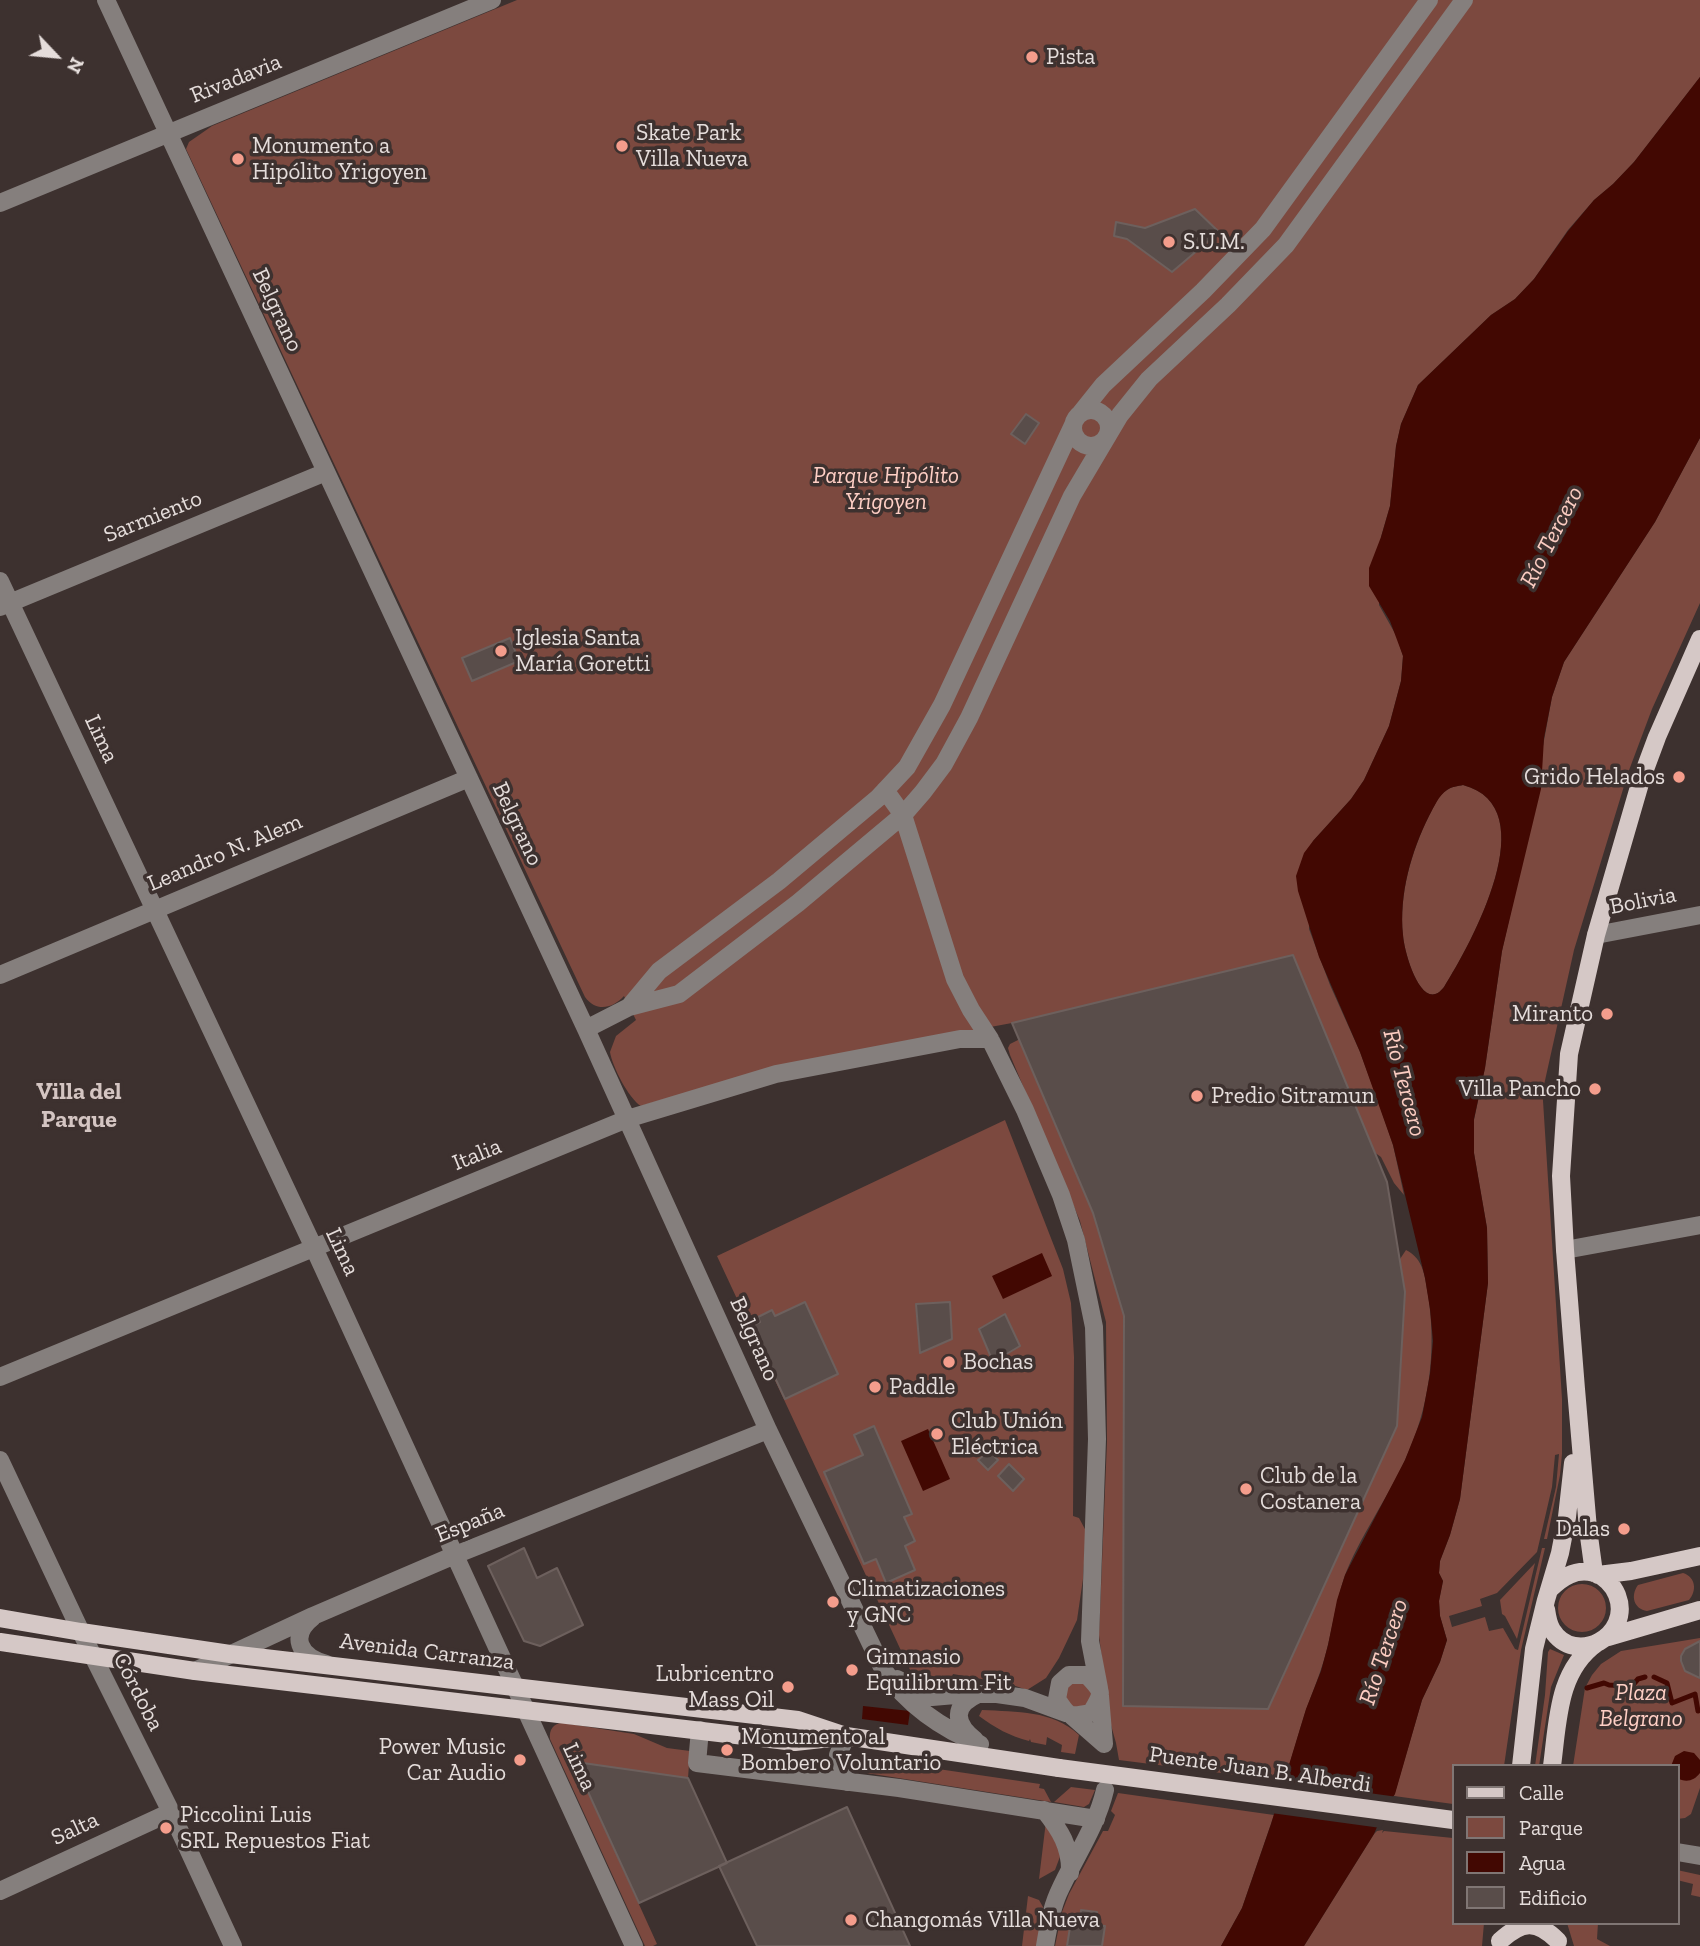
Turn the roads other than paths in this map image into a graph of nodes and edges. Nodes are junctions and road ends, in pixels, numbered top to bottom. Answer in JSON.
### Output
{"nodes":[{"id":1,"x":106,"y":0,"type":"edge"},
{"id":2,"x":492,"y":0,"type":"edge"},
{"id":3,"x":1429,"y":0,"type":"edge"},
{"id":4,"x":1464,"y":0,"type":"edge"},
{"id":5,"x":167,"y":134,"type":"junction"},
{"id":6,"x":0,"y":203,"type":"edge"},
{"id":7,"x":1076,"y":420,"type":"junction"},
{"id":8,"x":1105,"y":439,"type":"junction"},
{"id":9,"x":326,"y":472,"type":"junction"},
{"id":10,"x":0,"y":581,"type":"edge"},
{"id":11,"x":5,"y":605,"type":"edge"},
{"id":12,"x":1700,"y":639,"type":"edge"},
{"id":13,"x":469,"y":778,"type":"junction"},
{"id":14,"x":885,"y":790,"type":"junction"},
{"id":15,"x":903,"y":815,"type":"junction"},
{"id":16,"x":154,"y":909,"type":"junction"},
{"id":17,"x":1700,"y":915,"type":"edge"},
{"id":18,"x":1596,"y":935,"type":"junction"},
{"id":19,"x":0,"y":975,"type":"edge"},
{"id":20,"x":629,"y":1007,"type":"junction"},
{"id":21,"x":586,"y":1029,"type":"junction"},
{"id":22,"x":990,"y":1039,"type":"junction"},
{"id":23,"x":627,"y":1119,"type":"junction"},
{"id":24,"x":1700,"y":1224,"type":"edge"},
{"id":25,"x":314,"y":1248,"type":"junction"},
{"id":26,"x":1565,"y":1250,"type":"junction"},
{"id":27,"x":0,"y":1377,"type":"edge"},
{"id":28,"x":1576,"y":1389,"type":"junction"},
{"id":29,"x":768,"y":1430,"type":"junction"},
{"id":30,"x":0,"y":1460,"type":"edge"},
{"id":31,"x":455,"y":1555,"type":"junction"},
{"id":32,"x":1700,"y":1556,"type":"edge"},
{"id":33,"x":1596,"y":1574,"type":"junction"},
{"id":34,"x":1548,"y":1595,"type":"junction"},
{"id":35,"x":1700,"y":1610,"type":"edge"},
{"id":36,"x":313,"y":1616,"type":"junction"},
{"id":37,"x":0,"y":1618,"type":"edge"},
{"id":38,"x":81,"y":1632,"type":"junction"},
{"id":39,"x":1602,"y":1640,"type":"junction"},
{"id":40,"x":1090,"y":1641,"type":"junction"},
{"id":41,"x":0,"y":1642,"type":"edge"},
{"id":42,"x":230,"y":1654,"type":"junction"},
{"id":43,"x":93,"y":1657,"type":"junction"},
{"id":44,"x":332,"y":1665,"type":"junction"},
{"id":45,"x":883,"y":1669,"type":"junction"},
{"id":46,"x":195,"y":1671,"type":"junction"},
{"id":47,"x":1064,"y":1679,"type":"junction"},
{"id":48,"x":515,"y":1686,"type":"junction"},
{"id":49,"x":1100,"y":1692,"type":"junction"},
{"id":50,"x":978,"y":1694,"type":"junction"},
{"id":51,"x":1026,"y":1698,"type":"junction"},
{"id":52,"x":527,"y":1711,"type":"junction"},
{"id":53,"x":1069,"y":1715,"type":"junction"},
{"id":54,"x":699,"y":1730,"type":"junction"},
{"id":55,"x":846,"y":1736,"type":"junction"},
{"id":56,"x":980,"y":1744,"type":"junction"},
{"id":57,"x":1008,"y":1759,"type":"junction"},
{"id":58,"x":1521,"y":1764,"type":"edge"},
{"id":59,"x":1552,"y":1764,"type":"edge"},
{"id":60,"x":1059,"y":1768,"type":"joint"},
{"id":61,"x":847,"y":1782,"type":"junction"},
{"id":62,"x":1105,"y":1790,"type":"dead end"},
{"id":63,"x":1044,"y":1810,"type":"junction"},
{"id":64,"x":171,"y":1812,"type":"junction"},
{"id":65,"x":1096,"y":1819,"type":"junction"},
{"id":66,"x":1452,"y":1820,"type":"edge"},
{"id":67,"x":1700,"y":1837,"type":"edge"},
{"id":68,"x":1691,"y":1854,"type":"edge"},
{"id":69,"x":1070,"y":1873,"type":"junction"},
{"id":70,"x":0,"y":1891,"type":"edge"},
{"id":71,"x":1526,"y":1925,"type":"edge"},
{"id":72,"x":1532,"y":1925,"type":"edge"},
{"id":73,"x":1552,"y":1925,"type":"edge"},
{"id":74,"x":1501,"y":1937,"type":"edge"},
{"id":75,"x":1559,"y":1943,"type":"edge"},
{"id":76,"x":233,"y":1946,"type":"edge"},
{"id":77,"x":634,"y":1946,"type":"edge"},
{"id":78,"x":1045,"y":1946,"type":"edge"}],
"edges":[{"from":1,"to":5,"type":"street","name":"Belgrano"},
{"from":2,"to":5,"type":"street","name":"Rivadavia"},
{"from":3,"to":7,"type":"street"},
{"from":4,"to":8,"type":"street"},
{"from":5,"to":6,"type":"street","name":"Rivadavia"},
{"from":5,"to":9,"type":"street","name":"Belgrano"},
{"from":7,"to":8,"type":"street"},
{"from":7,"to":8,"type":"street"},
{"from":7,"to":14,"type":"street"},
{"from":8,"to":15,"type":"street"},
{"from":9,"to":11,"type":"street","name":"Sarmiento"},
{"from":9,"to":13,"type":"street","name":"Belgrano"},
{"from":10,"to":11,"type":"street","name":"Lima"},
{"from":11,"to":16,"type":"street","name":"Lima"},
{"from":12,"to":18,"type":"main road"},
{"from":13,"to":16,"type":"street","name":"Leandro N. Alem"},
{"from":13,"to":21,"type":"street","name":"Belgrano"},
{"from":14,"to":15,"type":"street"},
{"from":14,"to":20,"type":"street"},
{"from":15,"to":20,"type":"street"},
{"from":15,"to":22,"type":"street"},
{"from":16,"to":19,"type":"street","name":"Leandro N. Alem"},
{"from":16,"to":25,"type":"street","name":"Lima"},
{"from":17,"to":18,"type":"street","name":"Bolivia"},
{"from":18,"to":26,"type":"main road"},
{"from":20,"to":21,"type":"street"},
{"from":21,"to":23,"type":"street","name":"Belgrano"},
{"from":22,"to":23,"type":"street","name":"Italia"},
{"from":22,"to":40,"type":"street"},
{"from":23,"to":25,"type":"street","name":"Italia"},
{"from":23,"to":29,"type":"street","name":"Belgrano"},
{"from":24,"to":26,"type":"street"},
{"from":25,"to":27,"type":"street","name":"Italia"},
{"from":25,"to":31,"type":"street","name":"Lima"},
{"from":26,"to":28,"type":"main road"},
{"from":28,"to":33,"type":"main road"},
{"from":28,"to":34,"type":"main road"},
{"from":29,"to":31,"type":"street","name":"España"},
{"from":29,"to":45,"type":"street","name":"Belgrano"},
{"from":30,"to":38,"type":"street","name":"Córdoba"},
{"from":31,"to":36,"type":"street","name":"España"},
{"from":31,"to":48,"type":"street","name":"Lima"},
{"from":32,"to":33,"type":"main road"},
{"from":33,"to":34,"type":"main road"},
{"from":33,"to":39,"type":"main road"},
{"from":34,"to":39,"type":"main road"},
{"from":34,"to":58,"type":"main road"},
{"from":35,"to":39,"type":"main road"},
{"from":36,"to":42,"type":"street","name":"España"},
{"from":36,"to":44,"type":"street"},
{"from":37,"to":38,"type":"main road","name":"Avenida Carranza"},
{"from":38,"to":42,"type":"main road","name":"Avenida Carranza"},
{"from":38,"to":43,"type":"street","name":"Córdoba"},
{"from":39,"to":59,"type":"main road"},
{"from":40,"to":47,"type":"street"},
{"from":40,"to":49,"type":"street"},
{"from":41,"to":43,"type":"main road","name":"Avenida Carranza"},
{"from":42,"to":44,"type":"main road","name":"Avenida Carranza"},
{"from":42,"to":46,"type":"street","name":"España"},
{"from":43,"to":46,"type":"main road","name":"Avenida Carranza"},
{"from":43,"to":64,"type":"street","name":"Córdoba"},
{"from":44,"to":48,"type":"main road","name":"Avenida Carranza"},
{"from":45,"to":50,"type":"street"},
{"from":45,"to":56,"type":"street","name":"Belgrano"},
{"from":46,"to":52,"type":"main road","name":"Avenida Carranza"},
{"from":47,"to":49,"type":"street"},
{"from":47,"to":51,"type":"street"},
{"from":47,"to":53,"type":"street"},
{"from":48,"to":52,"type":"street","name":"Lima"},
{"from":48,"to":55,"type":"main road","name":"Avenida Carranza"},
{"from":49,"to":53,"type":"street"},
{"from":49,"to":53,"type":"street"},
{"from":50,"to":51,"type":"street"},
{"from":50,"to":56,"type":"street"},
{"from":51,"to":53,"type":"street"},
{"from":52,"to":54,"type":"main road","name":"Avenida Carranza"},
{"from":52,"to":77,"type":"street","name":"Lima"},
{"from":54,"to":55,"type":"main road","name":"Avenida Carranza"},
{"from":54,"to":61,"type":"street"},
{"from":55,"to":57,"type":"main road","name":"Avenida Carranza"},
{"from":55,"to":61,"type":"street"},
{"from":56,"to":57,"type":"street","name":"Belgrano"},
{"from":57,"to":60,"type":"main road","name":"Avenida Carranza"},
{"from":60,"to":66,"type":"main road","name":"Puente Juan B. Alberdi","bridge":true},
{"from":61,"to":63,"type":"street"},
{"from":62,"to":65,"type":"street"},
{"from":63,"to":65,"type":"street"},
{"from":63,"to":69,"type":"street"},
{"from":64,"to":70,"type":"street","name":"Salta"},
{"from":64,"to":76,"type":"street","name":"Córdoba"},
{"from":65,"to":69,"type":"street"},
{"from":67,"to":68,"type":"street"},
{"from":69,"to":78,"type":"street"},
{"from":71,"to":74,"type":"main road"},
{"from":72,"to":75,"type":"main road"},
{"from":73,"to":75,"type":"main road"}]}
